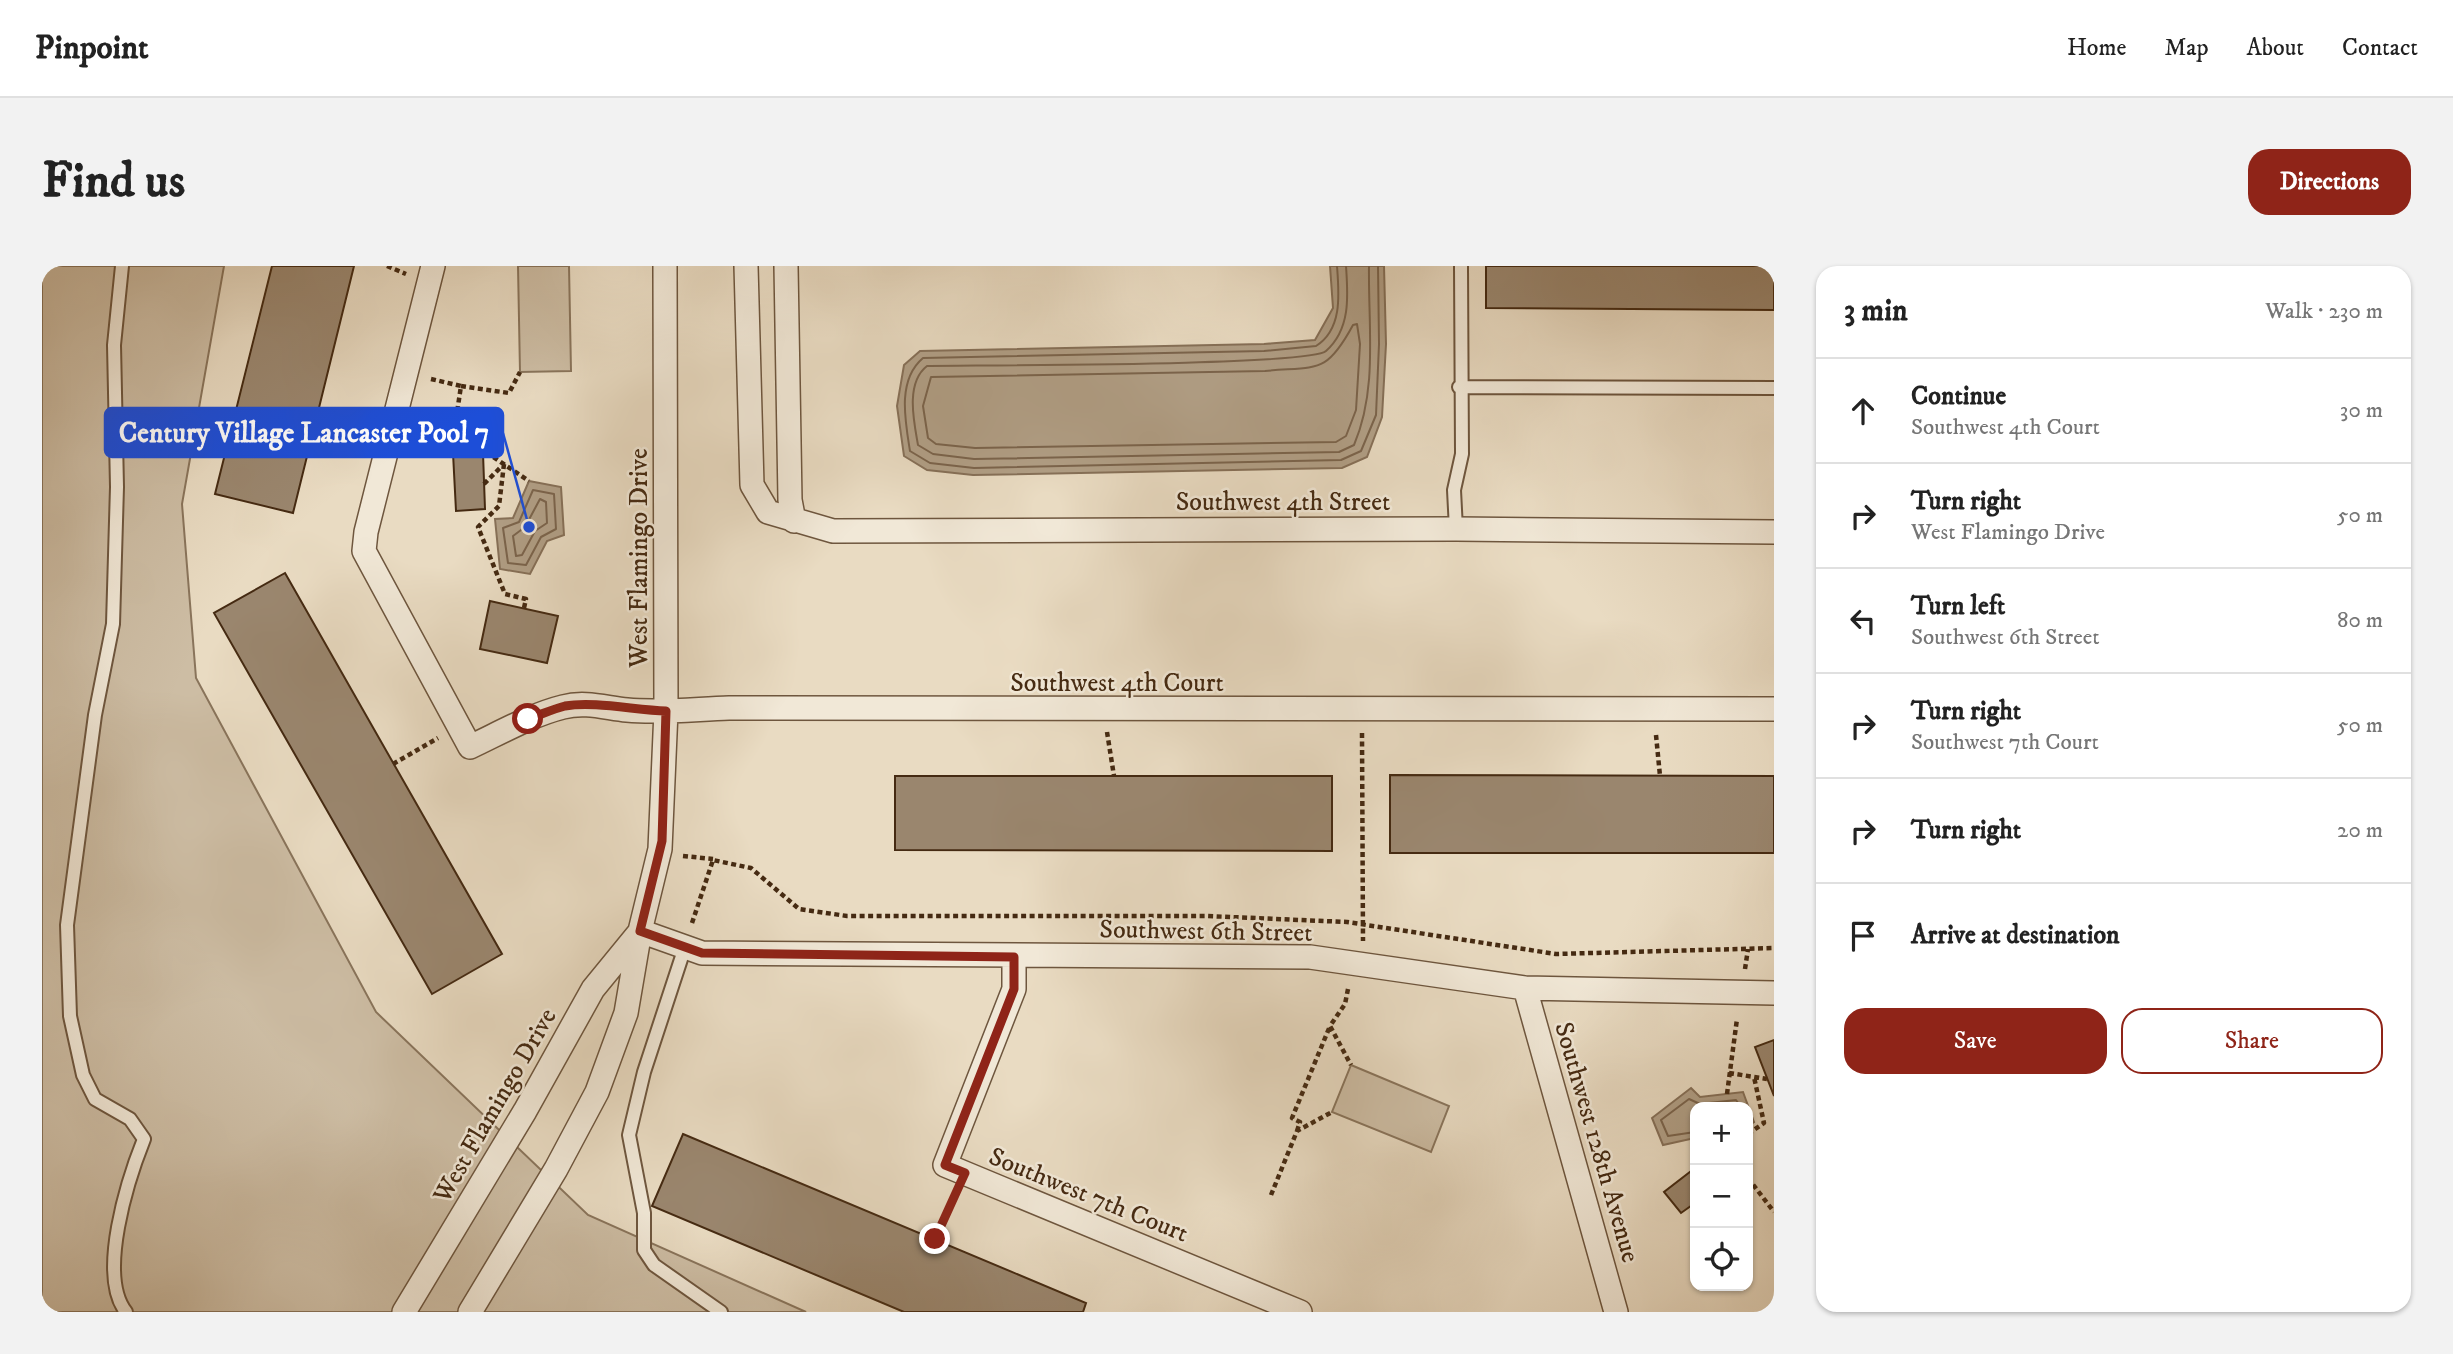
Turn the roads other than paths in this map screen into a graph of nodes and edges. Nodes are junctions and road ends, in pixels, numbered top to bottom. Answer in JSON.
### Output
{"nodes":[{"id":1,"x":122,"y":266,"type":"edge"},
{"id":2,"x":433,"y":266,"type":"edge"},
{"id":3,"x":665,"y":266,"type":"edge"},
{"id":4,"x":746,"y":266,"type":"edge"},
{"id":5,"x":786,"y":266,"type":"edge"},
{"id":6,"x":1461,"y":266,"type":"edge"},
{"id":7,"x":1460,"y":387,"type":"junction"},
{"id":8,"x":1774,"y":388,"type":"edge"},
{"id":9,"x":794,"y":521,"type":"junction"},
{"id":10,"x":1456,"y":529,"type":"junction"},
{"id":11,"x":1774,"y":532,"type":"edge"},
{"id":12,"x":1774,"y":709,"type":"edge"},
{"id":13,"x":666,"y":711,"type":"junction"},
{"id":14,"x":640,"y":931,"type":"junction"},
{"id":15,"x":685,"y":947,"type":"junction"},
{"id":16,"x":1014,"y":957,"type":"junction"},
{"id":17,"x":1525,"y":988,"type":"junction"},
{"id":18,"x":1774,"y":993,"type":"edge"},
{"id":19,"x":126,"y":1312,"type":"edge"},
{"id":20,"x":404,"y":1312,"type":"edge"},
{"id":21,"x":470,"y":1312,"type":"edge"},
{"id":22,"x":722,"y":1312,"type":"edge"},
{"id":23,"x":1300,"y":1312,"type":"edge"},
{"id":24,"x":1616,"y":1312,"type":"edge"}],
"edges":[{"from":1,"to":19,"type":"lane"},
{"from":2,"to":13,"type":"street","name":"Southwest 4th Court"},
{"from":3,"to":13,"type":"street","name":"West Flamingo Drive"},
{"from":4,"to":9,"type":"street","name":"Southwest 4th Street"},
{"from":5,"to":9,"type":"street"},
{"from":6,"to":7,"type":"lane"},
{"from":7,"to":8,"type":"lane"},
{"from":7,"to":10,"type":"lane"},
{"from":9,"to":10,"type":"street","name":"Southwest 4th Street"},
{"from":10,"to":11,"type":"street","name":"Southwest 4th Street"},
{"from":12,"to":13,"type":"street","name":"Southwest 4th Court"},
{"from":13,"to":14,"type":"street","name":"West Flamingo Drive"},
{"from":14,"to":15,"type":"street","name":"Southwest 6th Street"},
{"from":14,"to":20,"type":"street","name":"West Flamingo Drive"},
{"from":14,"to":21,"type":"street","name":"West Flamingo Drive"},
{"from":15,"to":16,"type":"street","name":"Southwest 6th Street"},
{"from":15,"to":22,"type":"lane"},
{"from":16,"to":17,"type":"street","name":"Southwest 6th Street"},
{"from":16,"to":23,"type":"street","name":"Southwest 7th Court"},
{"from":17,"to":18,"type":"street","name":"Southwest 6th Street"},
{"from":17,"to":24,"type":"street","name":"Southwest 128th Avenue"}]}
